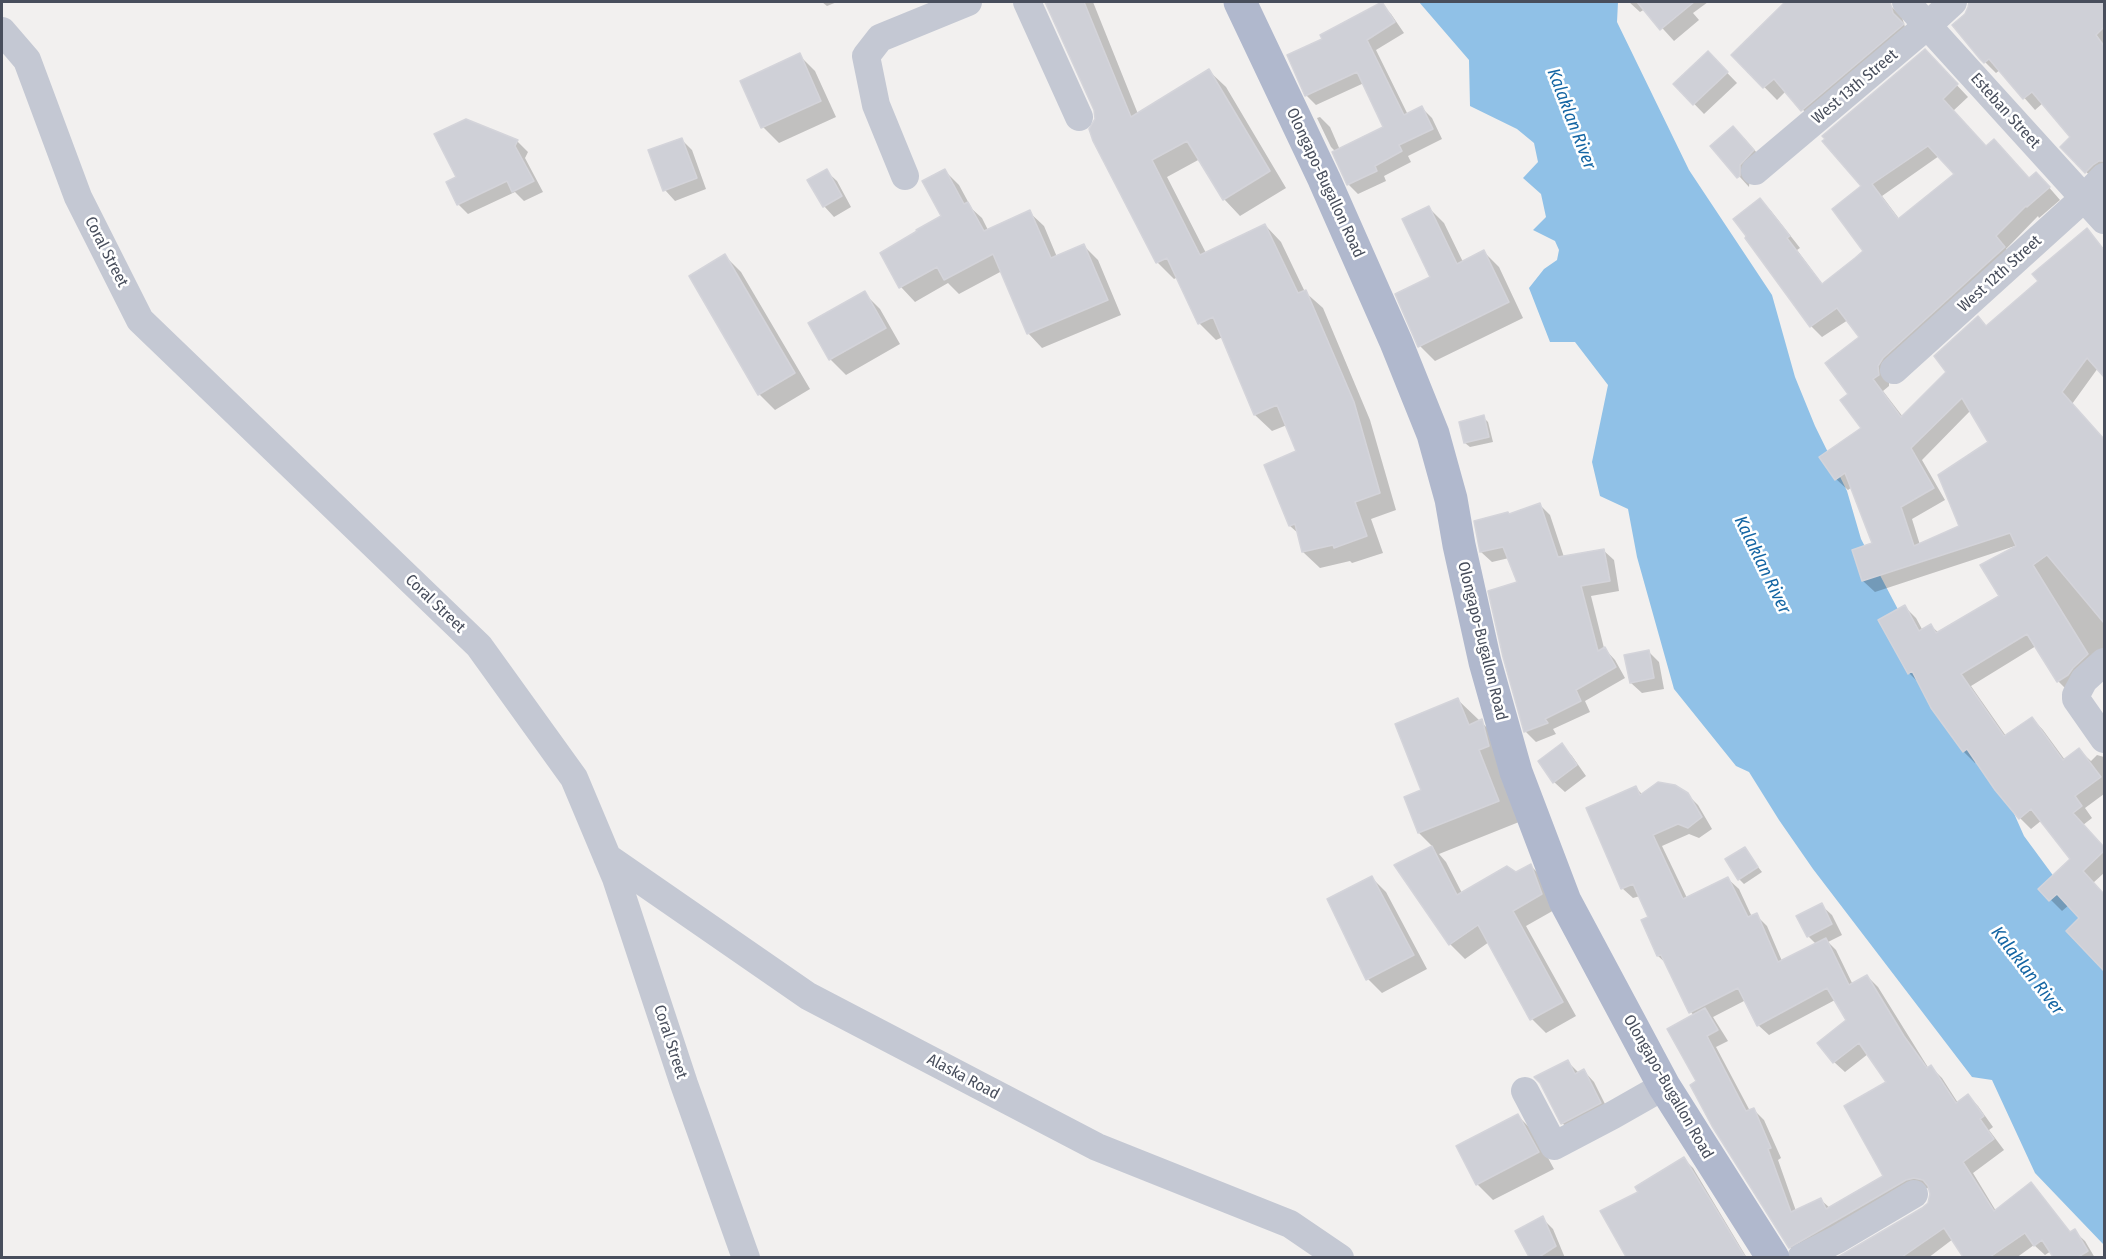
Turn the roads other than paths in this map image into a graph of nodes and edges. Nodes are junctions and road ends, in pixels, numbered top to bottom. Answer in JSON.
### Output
{"nodes":[{"id":1,"x":968,"y":2,"type":"edge"},
{"id":2,"x":1027,"y":2,"type":"edge"},
{"id":3,"x":1240,"y":2,"type":"edge"},
{"id":4,"x":1906,"y":2,"type":"edge"},
{"id":5,"x":1953,"y":2,"type":"edge"},
{"id":6,"x":1928,"y":25,"type":"junction"},
{"id":7,"x":2,"y":31,"type":"edge"},
{"id":8,"x":1079,"y":117,"type":"dead end"},
{"id":9,"x":1755,"y":171,"type":"dead end"},
{"id":10,"x":904,"y":176,"type":"dead end"},
{"id":11,"x":2104,"y":177,"type":"edge"},
{"id":12,"x":2084,"y":198,"type":"junction"},
{"id":13,"x":2104,"y":220,"type":"edge"},
{"id":14,"x":1894,"y":370,"type":"dead end"},
{"id":15,"x":2104,"y":662,"type":"edge"},
{"id":16,"x":2104,"y":739,"type":"edge"},
{"id":17,"x":608,"y":857,"type":"junction"},
{"id":18,"x":1664,"y":1086,"type":"junction"},
{"id":19,"x":1525,"y":1091,"type":"dead end"},
{"id":20,"x":1914,"y":1194,"type":"dead end"},
{"id":21,"x":746,"y":1257,"type":"edge"},
{"id":22,"x":1340,"y":1257,"type":"edge"},
{"id":23,"x":1773,"y":1257,"type":"edge"},
{"id":24,"x":1801,"y":1257,"type":"edge"}],
"edges":[{"from":1,"to":10,"type":"street"},
{"from":2,"to":8,"type":"street"},
{"from":3,"to":18,"type":"main road","name":"Olongapo-Bugallon Road"},
{"from":4,"to":6,"type":"street","name":"Esteban Street"},
{"from":5,"to":6,"type":"street","name":"West 13th Street"},
{"from":6,"to":9,"type":"street","name":"West 13th Street"},
{"from":6,"to":12,"type":"street","name":"Esteban Street"},
{"from":7,"to":17,"type":"street","name":"Coral Street"},
{"from":11,"to":12,"type":"street","name":"West 12th Street"},
{"from":12,"to":13,"type":"street","name":"Esteban Street"},
{"from":12,"to":14,"type":"street","name":"West 12th Street"},
{"from":15,"to":16,"type":"street"},
{"from":17,"to":21,"type":"street","name":"Coral Street"},
{"from":17,"to":22,"type":"street","name":"Alaska Road"},
{"from":18,"to":19,"type":"street"},
{"from":18,"to":23,"type":"main road","name":"Olongapo-Bugallon Road"},
{"from":20,"to":24,"type":"street"}]}
